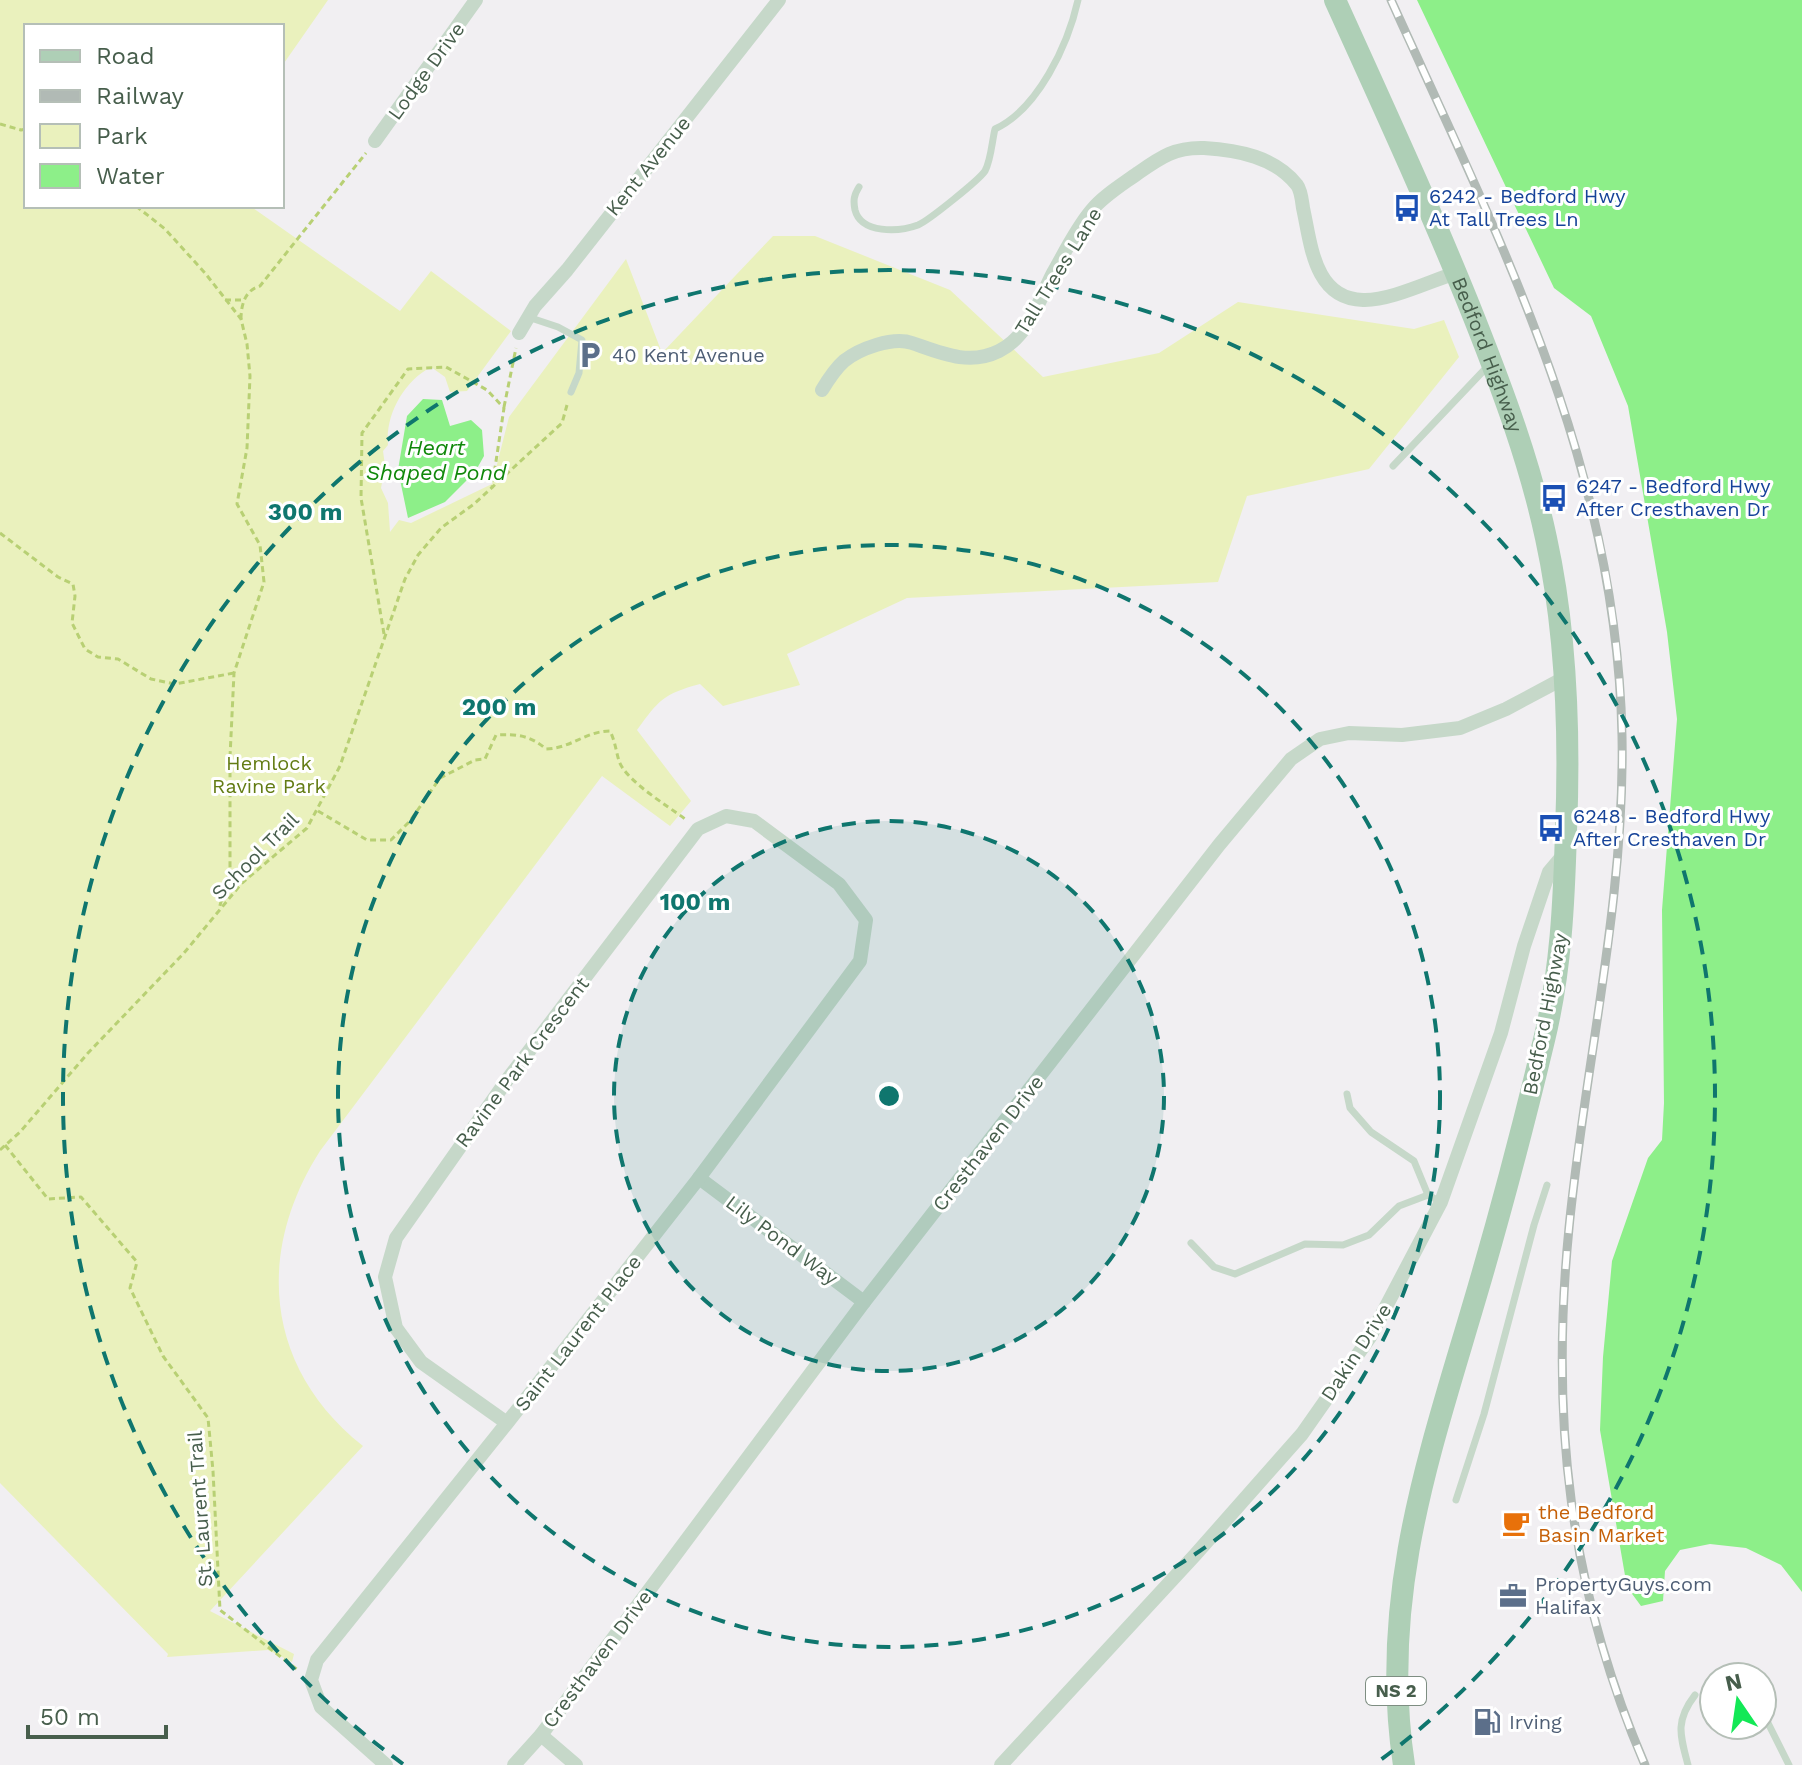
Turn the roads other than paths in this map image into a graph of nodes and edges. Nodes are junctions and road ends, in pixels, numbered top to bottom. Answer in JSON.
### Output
{"nodes":[{"id":1,"x":476,"y":0,"type":"edge"},
{"id":2,"x":779,"y":0,"type":"edge"},
{"id":3,"x":1078,"y":0,"type":"edge"},
{"id":4,"x":1335,"y":0,"type":"edge"},
{"id":5,"x":375,"y":141,"type":"road end"},
{"id":6,"x":859,"y":187,"type":"dead end"},
{"id":7,"x":1456,"y":273,"type":"junction"},
{"id":8,"x":528,"y":317,"type":"junction"},
{"id":9,"x":519,"y":333,"type":"road end"},
{"id":10,"x":1492,"y":363,"type":"junction"},
{"id":11,"x":822,"y":390,"type":"dead end"},
{"id":12,"x":571,"y":392,"type":"road end"},
{"id":13,"x":1393,"y":466,"type":"dead end"},
{"id":14,"x":1566,"y":677,"type":"junction"},
{"id":15,"x":698,"y":829,"type":"joint"},
{"id":16,"x":1565,"y":853,"type":"junction"},
{"id":17,"x":1347,"y":1094,"type":"dead end"},
{"id":18,"x":699,"y":1178,"type":"junction"},
{"id":19,"x":1547,"y":1185,"type":"dead end"},
{"id":20,"x":1435,"y":1199,"type":"junction"},
{"id":21,"x":1191,"y":1243,"type":"dead end"},
{"id":22,"x":864,"y":1302,"type":"junction"},
{"id":23,"x":507,"y":1423,"type":"junction"},
{"id":24,"x":1456,"y":1500,"type":"dead end"},
{"id":25,"x":1695,"y":1695,"type":"dead end"},
{"id":26,"x":541,"y":1735,"type":"junction"},
{"id":27,"x":1777,"y":1741,"type":"edge"},
{"id":28,"x":386,"y":1765,"type":"edge"},
{"id":29,"x":514,"y":1765,"type":"edge"},
{"id":30,"x":576,"y":1765,"type":"edge"},
{"id":31,"x":1001,"y":1765,"type":"edge"},
{"id":32,"x":1404,"y":1765,"type":"edge"},
{"id":33,"x":1688,"y":1765,"type":"edge"},
{"id":34,"x":1789,"y":1765,"type":"edge"}],
"edges":[{"from":1,"to":5,"type":"street","name":"Lodge Drive"},
{"from":2,"to":8,"type":"street","name":"Kent Avenue"},
{"from":3,"to":6,"type":"lane"},
{"from":4,"to":7,"type":"main road","name":"Bedford Highway","number":"NS 2"},
{"from":7,"to":10,"type":"main road","name":"Bedford Highway","number":"NS 2"},
{"from":7,"to":11,"type":"street","name":"Tall Trees Lane"},
{"from":8,"to":9,"type":"street","name":"Kent Avenue"},
{"from":8,"to":12,"type":"lane"},
{"from":10,"to":13,"type":"lane"},
{"from":10,"to":14,"type":"main road","name":"Bedford Highway","number":"NS 2"},
{"from":14,"to":16,"type":"main road","name":"Bedford Highway","number":"NS 2"},
{"from":14,"to":22,"type":"street","name":"Cresthaven Drive"},
{"from":15,"to":18,"type":"street","name":"Saint Laurent Place"},
{"from":15,"to":23,"type":"street","name":"Ravine Park Crescent"},
{"from":16,"to":20,"type":"street","name":"Dakin Drive"},
{"from":16,"to":32,"type":"main road","name":"Bedford Highway","number":"NS 2"},
{"from":17,"to":20,"type":"lane"},
{"from":18,"to":22,"type":"street","name":"Lily Pond Way"},
{"from":18,"to":23,"type":"street","name":"Saint Laurent Place"},
{"from":19,"to":24,"type":"lane"},
{"from":20,"to":21,"type":"lane"},
{"from":20,"to":31,"type":"street","name":"Dakin Drive"},
{"from":22,"to":26,"type":"street","name":"Cresthaven Drive"},
{"from":23,"to":28,"type":"street","name":"Saint Laurent Place"},
{"from":25,"to":33,"type":"lane"},
{"from":26,"to":29,"type":"street","name":"Cresthaven Drive"},
{"from":26,"to":30,"type":"street"},
{"from":27,"to":34,"type":"lane"}]}
